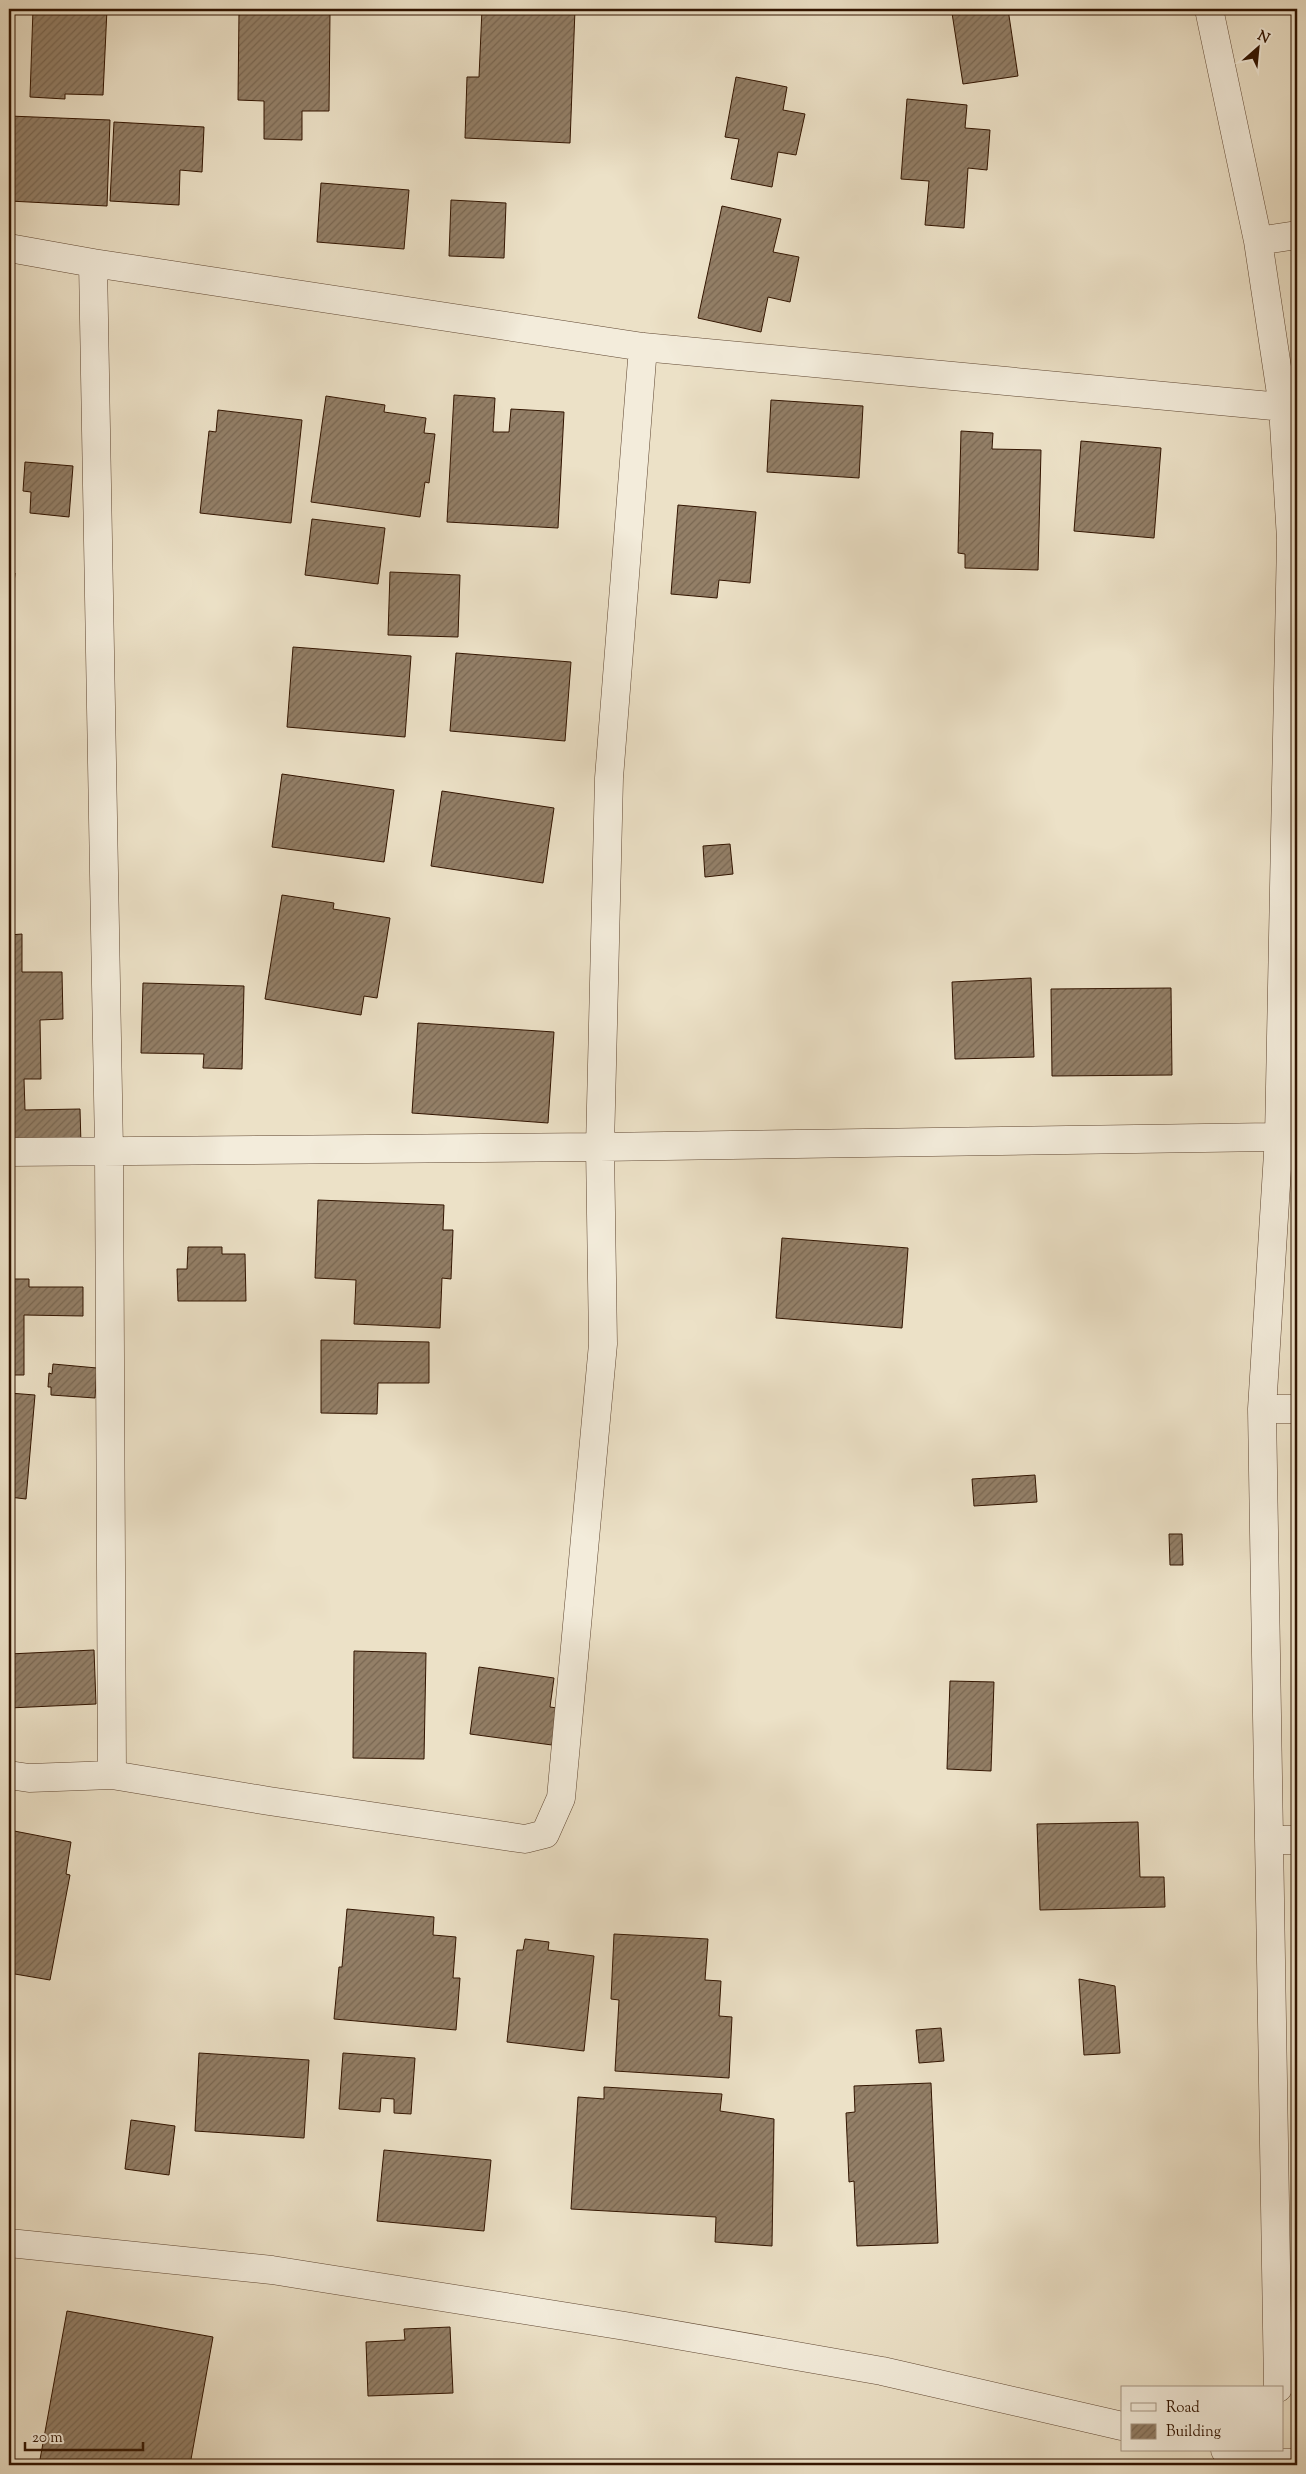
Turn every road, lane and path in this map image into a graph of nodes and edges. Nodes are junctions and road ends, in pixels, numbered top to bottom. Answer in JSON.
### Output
{"nodes":[{"id":1,"x":1209,"y":9,"type":"edge"},
{"id":2,"x":1297,"y":235,"type":"edge"},
{"id":3,"x":1258,"y":241,"type":"junction"},
{"id":4,"x":9,"y":248,"type":"edge"},
{"id":5,"x":93,"y":263,"type":"junction"},
{"id":6,"x":643,"y":347,"type":"junction"},
{"id":7,"x":1283,"y":407,"type":"junction"},
{"id":8,"x":1279,"y":1137,"type":"junction"},
{"id":9,"x":600,"y":1147,"type":"junction"},
{"id":10,"x":109,"y":1150,"type":"junction"},
{"id":11,"x":9,"y":1152,"type":"edge"},
{"id":12,"x":1262,"y":1409,"type":"junction"},
{"id":13,"x":1297,"y":1409,"type":"edge"},
{"id":14,"x":9,"y":1775,"type":"edge"},
{"id":15,"x":112,"y":1775,"type":"junction"},
{"id":16,"x":1269,"y":1840,"type":"junction"},
{"id":17,"x":1297,"y":1840,"type":"edge"},
{"id":18,"x":9,"y":2243,"type":"edge"},
{"id":19,"x":1278,"y":2386,"type":"edge"},
{"id":20,"x":1121,"y":2426,"type":"edge"},
{"id":21,"x":1237,"y":2452,"type":"edge"},
{"id":22,"x":1285,"y":2460,"type":"edge"}],
"edges":[{"from":1,"to":3,"type":"street"},
{"from":2,"to":3,"type":"street"},
{"from":3,"to":7,"type":"street"},
{"from":4,"to":5,"type":"street"},
{"from":5,"to":6,"type":"street"},
{"from":5,"to":10,"type":"street"},
{"from":6,"to":7,"type":"street"},
{"from":6,"to":9,"type":"street"},
{"from":7,"to":8,"type":"street"},
{"from":8,"to":9,"type":"street"},
{"from":8,"to":12,"type":"street"},
{"from":9,"to":10,"type":"street"},
{"from":9,"to":15,"type":"street"},
{"from":10,"to":11,"type":"street"},
{"from":10,"to":15,"type":"street"},
{"from":12,"to":13,"type":"street"},
{"from":12,"to":16,"type":"street"},
{"from":14,"to":15,"type":"street"},
{"from":16,"to":17,"type":"street"},
{"from":16,"to":19,"type":"street"},
{"from":18,"to":20,"type":"street"},
{"from":21,"to":22,"type":"street"}]}
